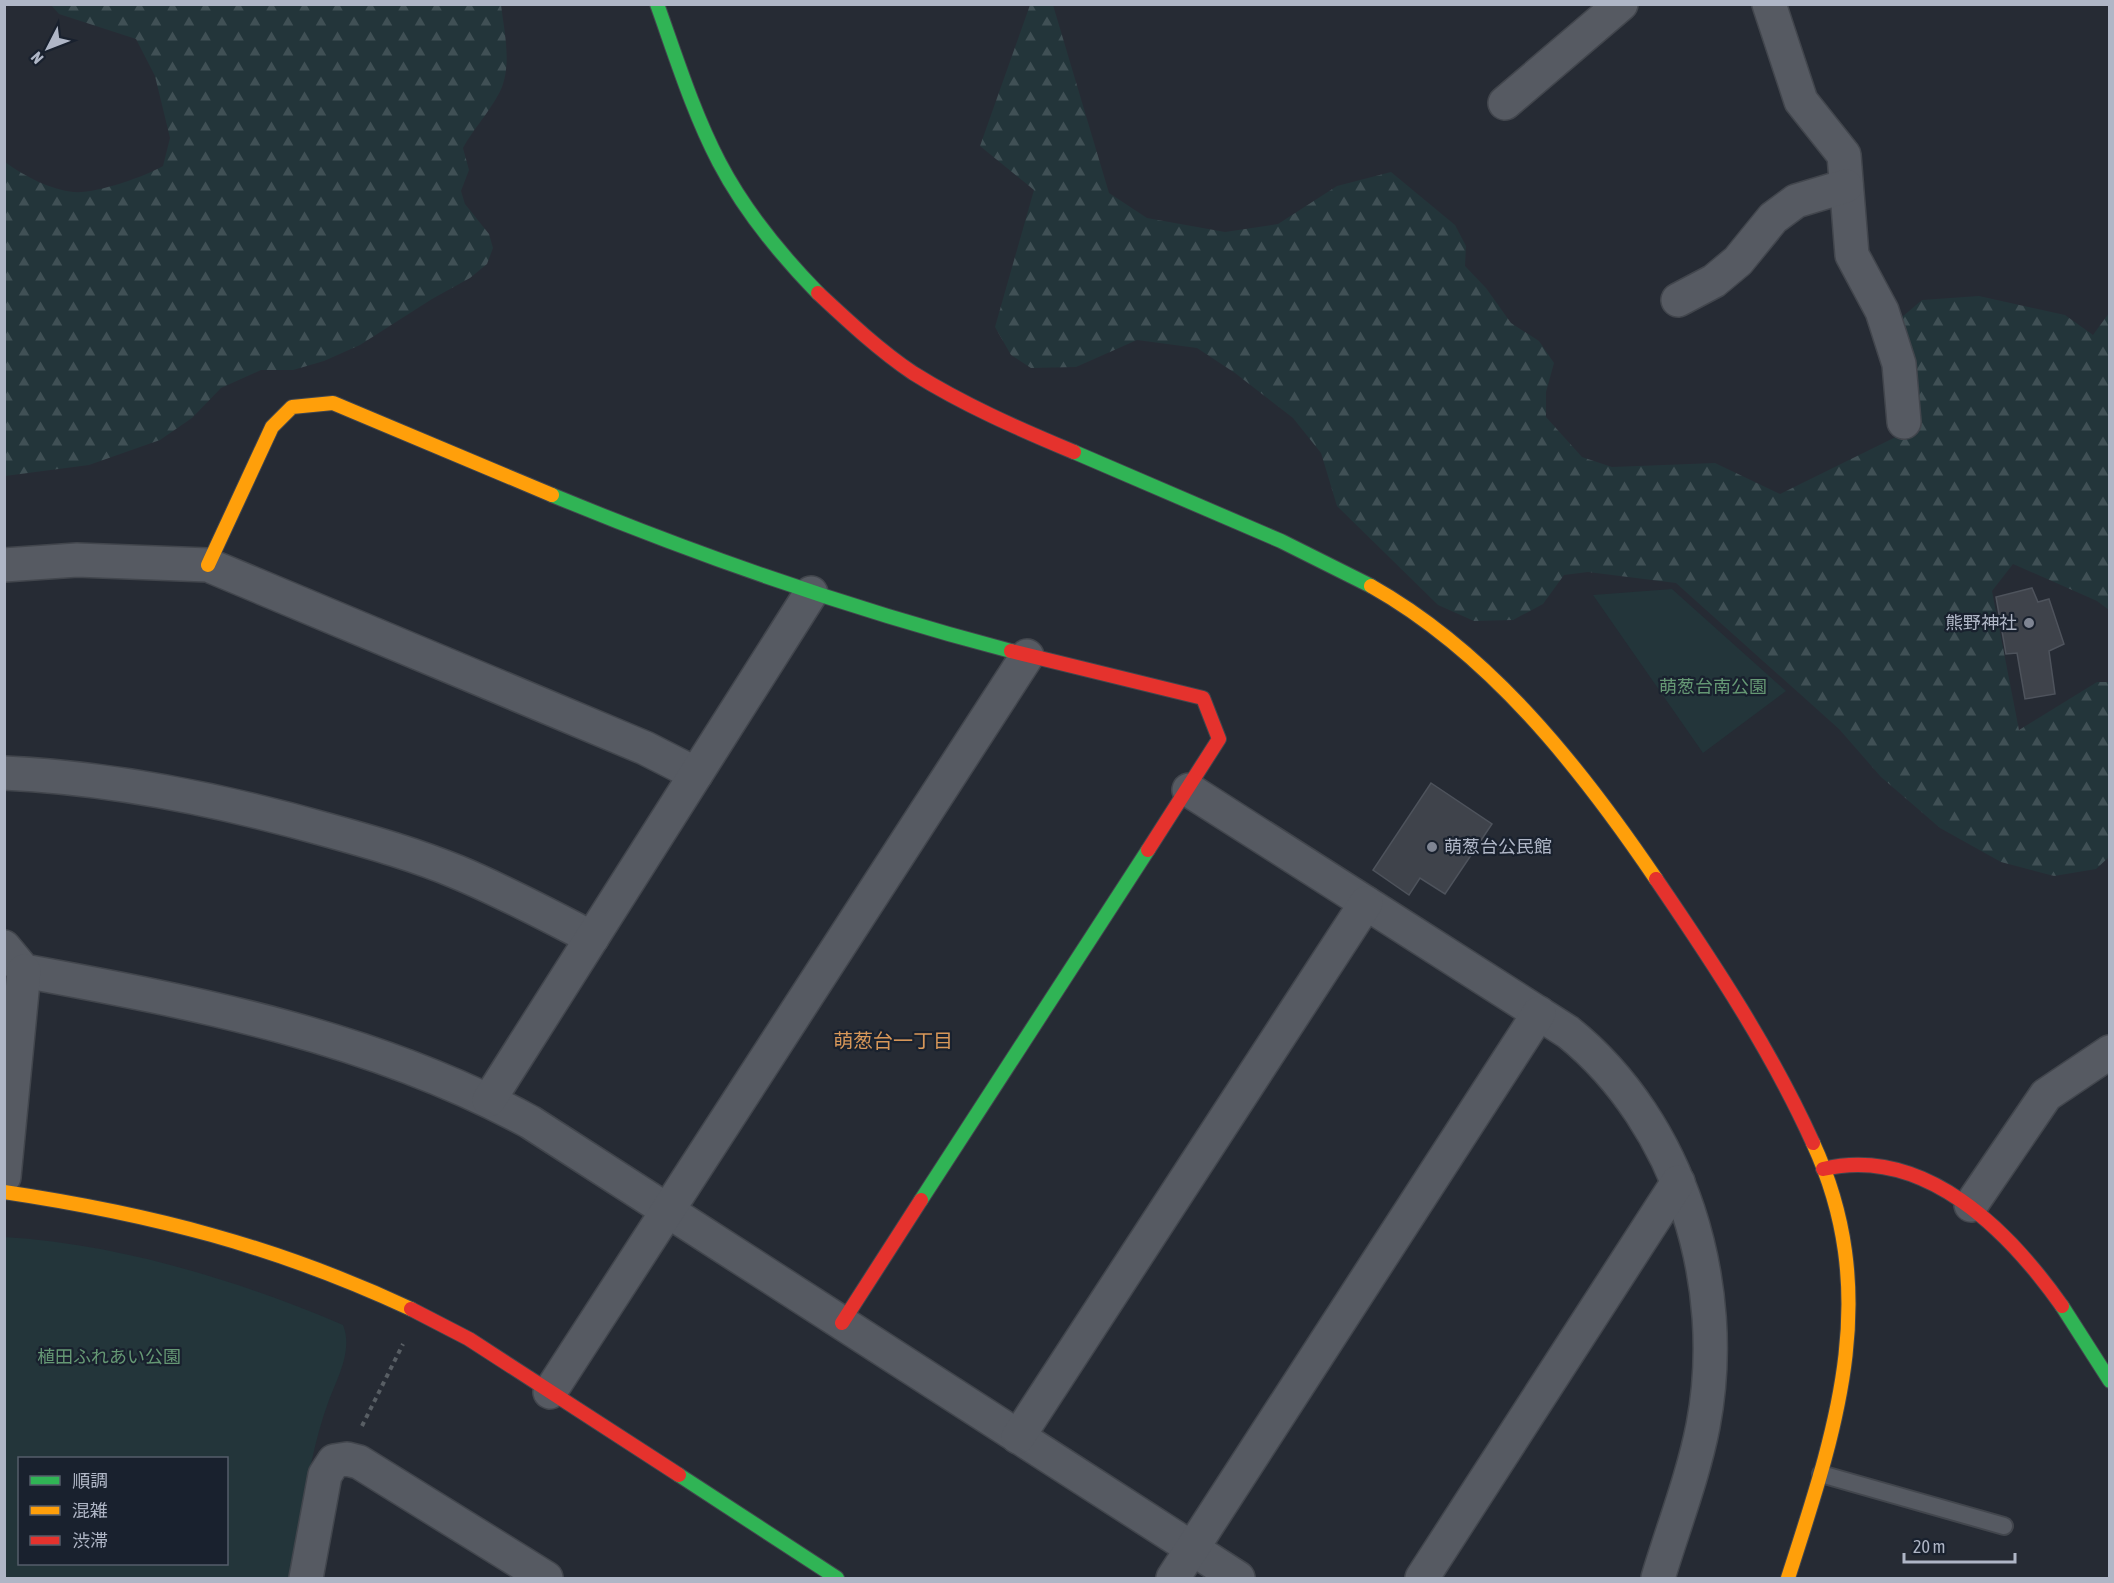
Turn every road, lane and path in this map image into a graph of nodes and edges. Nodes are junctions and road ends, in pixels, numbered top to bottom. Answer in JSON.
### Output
{"nodes":[{"id":1,"x":657,"y":4,"type":"edge"},
{"id":2,"x":1621,"y":4,"type":"edge"},
{"id":3,"x":1768,"y":4,"type":"edge"},
{"id":4,"x":1505,"y":103,"type":"dead end"},
{"id":5,"x":1846,"y":186,"type":"junction"},
{"id":6,"x":1678,"y":300,"type":"dead end"},
{"id":7,"x":1904,"y":422,"type":"dead end"},
{"id":8,"x":4,"y":565,"type":"edge"},
{"id":9,"x":208,"y":565,"type":"junction"},
{"id":10,"x":811,"y":593,"type":"junction"},
{"id":11,"x":1027,"y":656,"type":"junction"},
{"id":12,"x":4,"y":773,"type":"edge"},
{"id":13,"x":696,"y":774,"type":"junction"},
{"id":14,"x":1189,"y":790,"type":"junction"},
{"id":15,"x":1366,"y":903,"type":"junction"},
{"id":16,"x":592,"y":938,"type":"junction"},
{"id":17,"x":14,"y":959,"type":"edge"},
{"id":18,"x":1539,"y":1013,"type":"junction"},
{"id":19,"x":2109,"y":1052,"type":"edge"},
{"id":20,"x":489,"y":1100,"type":"junction"},
{"id":21,"x":1823,"y":1169,"type":"junction"},
{"id":22,"x":4,"y":1177,"type":"edge"},
{"id":23,"x":1678,"y":1182,"type":"junction"},
{"id":24,"x":4,"y":1192,"type":"edge"},
{"id":25,"x":1971,"y":1205,"type":"junction"},
{"id":26,"x":667,"y":1211,"type":"junction"},
{"id":27,"x":420,"y":1312,"type":"junction"},
{"id":28,"x":842,"y":1323,"type":"junction"},
{"id":29,"x":2109,"y":1381,"type":"edge"},
{"id":30,"x":550,"y":1392,"type":"junction"},
{"id":31,"x":1018,"y":1437,"type":"junction"},
{"id":32,"x":347,"y":1459,"type":"junction"},
{"id":33,"x":1821,"y":1474,"type":"junction"},
{"id":34,"x":2004,"y":1526,"type":"dead end"},
{"id":35,"x":1192,"y":1549,"type":"junction"},
{"id":36,"x":826,"y":1576,"type":"edge"},
{"id":37,"x":306,"y":1578,"type":"edge"},
{"id":38,"x":546,"y":1578,"type":"edge"},
{"id":39,"x":1173,"y":1578,"type":"edge"},
{"id":40,"x":1238,"y":1578,"type":"edge"},
{"id":41,"x":1422,"y":1578,"type":"edge"},
{"id":42,"x":1658,"y":1578,"type":"edge"},
{"id":43,"x":1788,"y":1578,"type":"edge"}],
"edges":[{"from":1,"to":21,"type":"street"},
{"from":2,"to":4,"type":"street"},
{"from":3,"to":5,"type":"street"},
{"from":5,"to":6,"type":"street"},
{"from":5,"to":7,"type":"street"},
{"from":8,"to":9,"type":"street"},
{"from":9,"to":10,"type":"street"},
{"from":9,"to":13,"type":"street"},
{"from":10,"to":11,"type":"street"},
{"from":10,"to":13,"type":"street"},
{"from":11,"to":14,"type":"street"},
{"from":11,"to":26,"type":"street"},
{"from":12,"to":16,"type":"street"},
{"from":13,"to":16,"type":"street"},
{"from":14,"to":15,"type":"street"},
{"from":14,"to":28,"type":"street"},
{"from":15,"to":18,"type":"street"},
{"from":15,"to":31,"type":"street"},
{"from":16,"to":20,"type":"street"},
{"from":17,"to":20,"type":"street"},
{"from":17,"to":22,"type":"street"},
{"from":18,"to":23,"type":"street"},
{"from":18,"to":35,"type":"street"},
{"from":19,"to":25,"type":"street"},
{"from":20,"to":26,"type":"street"},
{"from":21,"to":25,"type":"street"},
{"from":21,"to":33,"type":"street"},
{"from":23,"to":41,"type":"street"},
{"from":23,"to":42,"type":"street"},
{"from":24,"to":27,"type":"street"},
{"from":25,"to":29,"type":"street"},
{"from":26,"to":28,"type":"street"},
{"from":26,"to":30,"type":"street"},
{"from":27,"to":30,"type":"street"},
{"from":27,"to":32,"type":"path"},
{"from":28,"to":31,"type":"street"},
{"from":30,"to":36,"type":"street"},
{"from":31,"to":35,"type":"street"},
{"from":32,"to":37,"type":"street"},
{"from":32,"to":38,"type":"street"},
{"from":33,"to":34,"type":"lane"},
{"from":33,"to":43,"type":"street"},
{"from":35,"to":39,"type":"street"},
{"from":35,"to":40,"type":"street"}]}
